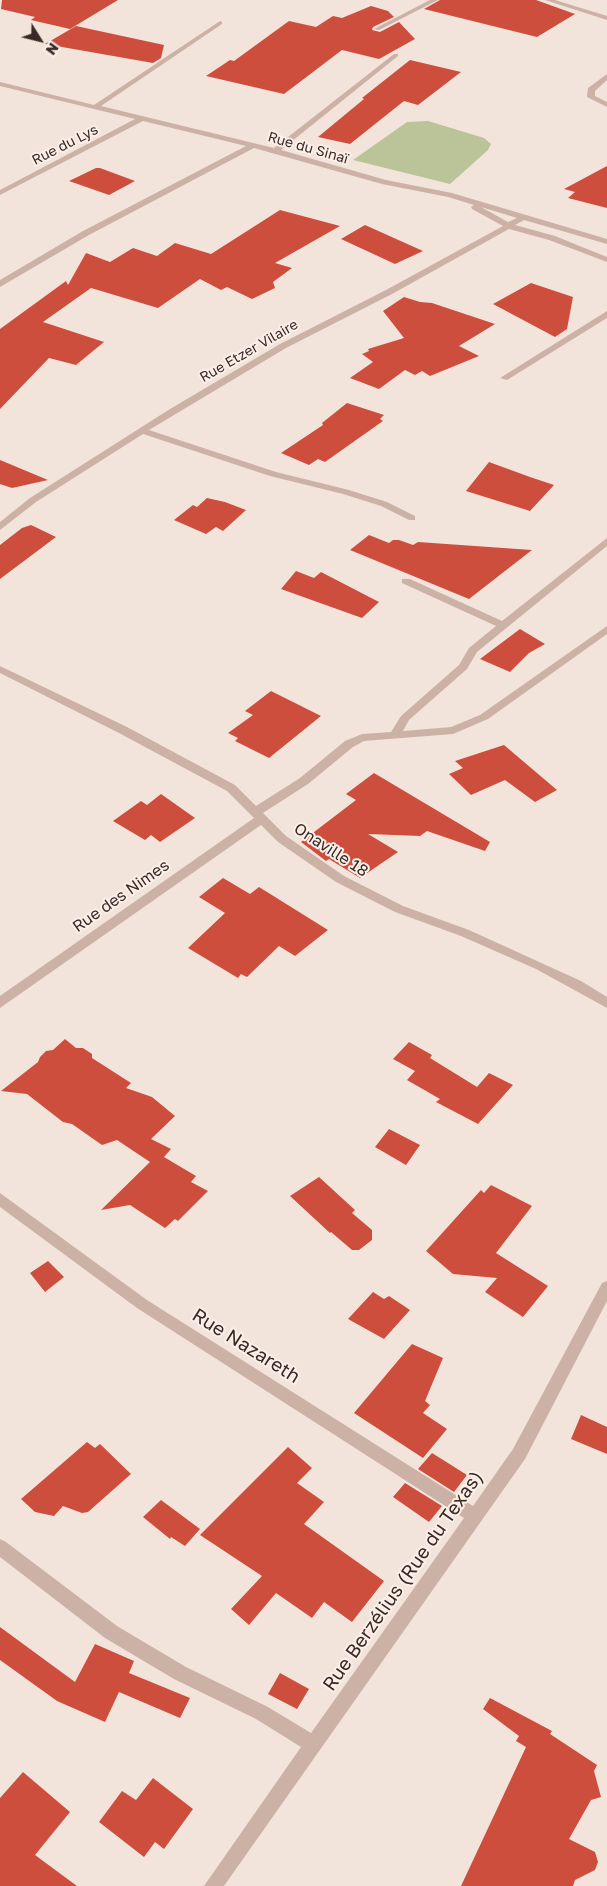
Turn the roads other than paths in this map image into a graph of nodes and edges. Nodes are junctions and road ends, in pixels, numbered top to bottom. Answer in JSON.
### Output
{"nodes":[{"id":1,"x":435,"y":0,"type":"edge"},
{"id":2,"x":548,"y":0,"type":"edge"},
{"id":3,"x":607,"y":18,"type":"edge"},
{"id":4,"x":220,"y":23,"type":"dead end"},
{"id":5,"x":378,"y":29,"type":"dead end"},
{"id":6,"x":396,"y":55,"type":"dead end"},
{"id":7,"x":607,"y":76,"type":"edge"},
{"id":8,"x":0,"y":84,"type":"edge"},
{"id":9,"x":607,"y":106,"type":"edge"},
{"id":10,"x":94,"y":108,"type":"junction"},
{"id":11,"x":141,"y":119,"type":"junction"},
{"id":12,"x":252,"y":146,"type":"junction"},
{"id":13,"x":274,"y":151,"type":"junction"},
{"id":14,"x":0,"y":193,"type":"edge"},
{"id":15,"x":476,"y":203,"type":"junction"},
{"id":16,"x":524,"y":217,"type":"junction"},
{"id":17,"x":509,"y":226,"type":"junction"},
{"id":18,"x":607,"y":242,"type":"edge"},
{"id":19,"x":607,"y":260,"type":"edge"},
{"id":20,"x":0,"y":284,"type":"edge"},
{"id":21,"x":607,"y":314,"type":"edge"},
{"id":22,"x":504,"y":378,"type":"dead end"},
{"id":23,"x":142,"y":430,"type":"junction"},
{"id":24,"x":412,"y":518,"type":"dead end"},
{"id":25,"x":0,"y":527,"type":"edge"},
{"id":26,"x":607,"y":541,"type":"edge"},
{"id":27,"x":406,"y":581,"type":"dead end"},
{"id":28,"x":502,"y":625,"type":"junction"},
{"id":29,"x":607,"y":629,"type":"edge"},
{"id":30,"x":0,"y":669,"type":"edge"},
{"id":31,"x":396,"y":733,"type":"junction"},
{"id":32,"x":258,"y":815,"type":"junction"},
{"id":33,"x":605,"y":1001,"type":"edge"},
{"id":34,"x":0,"y":1003,"type":"edge"},
{"id":35,"x":0,"y":1199,"type":"edge"},
{"id":36,"x":607,"y":1287,"type":"edge"},
{"id":37,"x":476,"y":1517,"type":"junction"},
{"id":38,"x":0,"y":1547,"type":"edge"},
{"id":39,"x":312,"y":1745,"type":"junction"},
{"id":40,"x":213,"y":1886,"type":"edge"}],
"edges":[{"from":1,"to":5,"type":"street"},
{"from":2,"to":3,"type":"street"},
{"from":4,"to":10,"type":"street"},
{"from":6,"to":13,"type":"street"},
{"from":7,"to":9,"type":"street"},
{"from":8,"to":10,"type":"street","name":"Rue du Sinaï"},
{"from":10,"to":11,"type":"street","name":"Rue du Sinaï"},
{"from":11,"to":12,"type":"street","name":"Rue du Sinaï"},
{"from":11,"to":14,"type":"street","name":"Rue du Lys"},
{"from":12,"to":13,"type":"street","name":"Rue du Sinaï"},
{"from":12,"to":20,"type":"street"},
{"from":13,"to":15,"type":"street","name":"Rue du Sinaï"},
{"from":15,"to":16,"type":"street","name":"Rue du Sinaï"},
{"from":15,"to":17,"type":"street"},
{"from":16,"to":17,"type":"street","name":"Rue Etzer Vilaire"},
{"from":16,"to":18,"type":"street"},
{"from":17,"to":19,"type":"street"},
{"from":17,"to":23,"type":"street","name":"Rue Etzer Vilaire"},
{"from":21,"to":22,"type":"street"},
{"from":23,"to":24,"type":"street"},
{"from":23,"to":25,"type":"street","name":"Rue Etzer Vilaire"},
{"from":26,"to":28,"type":"street"},
{"from":27,"to":28,"type":"street"},
{"from":28,"to":31,"type":"street"},
{"from":29,"to":31,"type":"street","name":"Rue des Nimes"},
{"from":30,"to":32,"type":"street","name":"Onaville 18"},
{"from":31,"to":32,"type":"street","name":"Rue des Nimes"},
{"from":32,"to":33,"type":"street","name":"Onaville 18"},
{"from":32,"to":34,"type":"street","name":"Rue des Nimes"},
{"from":35,"to":37,"type":"street","name":"Rue Nazareth"},
{"from":36,"to":37,"type":"street","name":"Rue Berzélius (Rue du Texas)"},
{"from":37,"to":39,"type":"street","name":"Rue Berzélius (Rue du Texas)"},
{"from":38,"to":39,"type":"street"},
{"from":39,"to":40,"type":"street","name":"Rue Berzélius (Rue du Texas)"}]}
